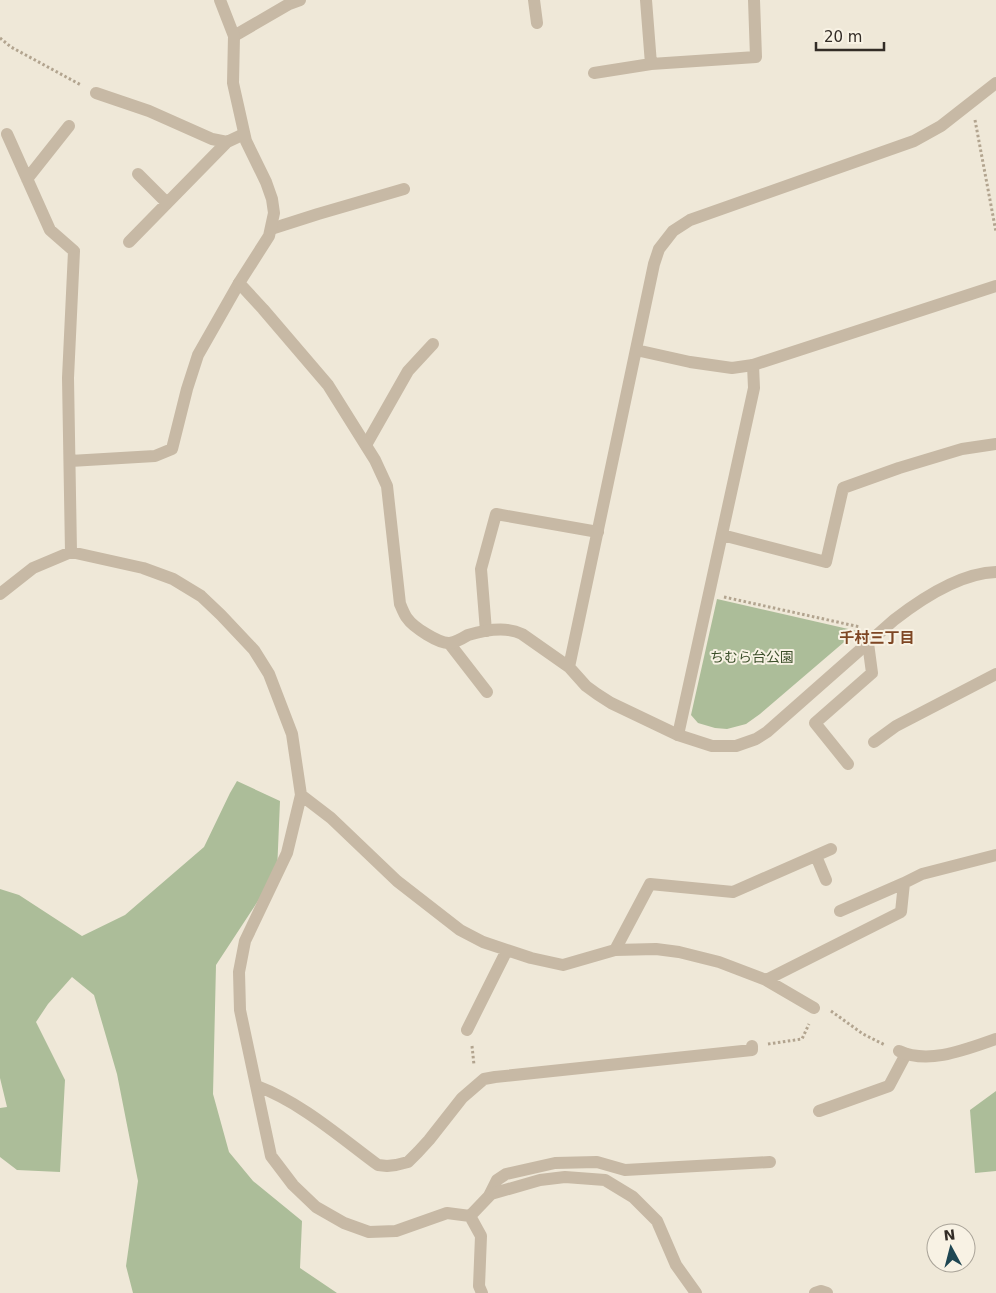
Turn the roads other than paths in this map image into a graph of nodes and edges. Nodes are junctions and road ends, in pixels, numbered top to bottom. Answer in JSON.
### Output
{"nodes":[{"id":1,"x":220,"y":0,"type":"edge"},
{"id":2,"x":300,"y":0,"type":"edge"},
{"id":3,"x":534,"y":0,"type":"edge"},
{"id":4,"x":646,"y":0,"type":"edge"},
{"id":5,"x":754,"y":0,"type":"edge"},
{"id":6,"x":536,"y":23,"type":"dead end"},
{"id":7,"x":234,"y":36,"type":"junction"},
{"id":8,"x":651,"y":64,"type":"junction"},
{"id":9,"x":594,"y":73,"type":"dead end"},
{"id":10,"x":996,"y":83,"type":"edge"},
{"id":11,"x":96,"y":92,"type":"road end"},
{"id":12,"x":69,"y":126,"type":"dead end"},
{"id":13,"x":7,"y":134,"type":"dead end"},
{"id":14,"x":244,"y":134,"type":"junction"},
{"id":15,"x":227,"y":142,"type":"junction"},
{"id":16,"x":138,"y":174,"type":"dead end"},
{"id":17,"x":27,"y":179,"type":"junction"},
{"id":18,"x":404,"y":189,"type":"dead end"},
{"id":19,"x":167,"y":203,"type":"junction"},
{"id":20,"x":271,"y":229,"type":"junction"},
{"id":21,"x":129,"y":242,"type":"dead end"},
{"id":22,"x":238,"y":283,"type":"junction"},
{"id":23,"x":996,"y":286,"type":"edge"},
{"id":24,"x":432,"y":344,"type":"dead end"},
{"id":25,"x":636,"y":350,"type":"junction"},
{"id":26,"x":753,"y":365,"type":"junction"},
{"id":27,"x":996,"y":444,"type":"edge"},
{"id":28,"x":366,"y":445,"type":"junction"},
{"id":29,"x":70,"y":461,"type":"junction"},
{"id":30,"x":598,"y":532,"type":"junction"},
{"id":31,"x":722,"y":535,"type":"junction"},
{"id":32,"x":71,"y":552,"type":"junction"},
{"id":33,"x":996,"y":572,"type":"edge"},
{"id":34,"x":0,"y":594,"type":"edge"},
{"id":35,"x":486,"y":631,"type":"junction"},
{"id":36,"x":449,"y":643,"type":"junction"},
{"id":37,"x":868,"y":643,"type":"junction"},
{"id":38,"x":569,"y":667,"type":"junction"},
{"id":39,"x":996,"y":674,"type":"edge"},
{"id":40,"x":487,"y":692,"type":"dead end"},
{"id":41,"x":678,"y":735,"type":"junction"},
{"id":42,"x":874,"y":742,"type":"dead end"},
{"id":43,"x":848,"y":764,"type":"dead end"},
{"id":44,"x":301,"y":794,"type":"junction"},
{"id":45,"x":831,"y":849,"type":"dead end"},
{"id":46,"x":996,"y":855,"type":"edge"},
{"id":47,"x":816,"y":856,"type":"junction"},
{"id":48,"x":826,"y":880,"type":"dead end"},
{"id":49,"x":904,"y":883,"type":"junction"},
{"id":50,"x":840,"y":911,"type":"dead end"},
{"id":51,"x":507,"y":950,"type":"junction"},
{"id":52,"x":615,"y":950,"type":"junction"},
{"id":53,"x":766,"y":980,"type":"junction"},
{"id":54,"x":814,"y":1008,"type":"road end"},
{"id":55,"x":467,"y":1030,"type":"dead end"},
{"id":56,"x":996,"y":1039,"type":"edge"},
{"id":57,"x":752,"y":1046,"type":"road end"},
{"id":58,"x":257,"y":1086,"type":"junction"},
{"id":59,"x":819,"y":1111,"type":"dead end"},
{"id":60,"x":770,"y":1162,"type":"dead end"},
{"id":61,"x":490,"y":1194,"type":"junction"},
{"id":62,"x":470,"y":1216,"type":"junction"},
{"id":63,"x":482,"y":1293,"type":"edge"},
{"id":64,"x":696,"y":1293,"type":"edge"},
{"id":65,"x":815,"y":1293,"type":"edge"},
{"id":66,"x":827,"y":1293,"type":"edge"}],
"edges":[{"from":1,"to":7,"type":"street"},
{"from":2,"to":7,"type":"street"},
{"from":3,"to":6,"type":"street"},
{"from":4,"to":8,"type":"street"},
{"from":5,"to":8,"type":"street"},
{"from":7,"to":14,"type":"street"},
{"from":8,"to":9,"type":"street"},
{"from":10,"to":25,"type":"street"},
{"from":11,"to":15,"type":"street"},
{"from":12,"to":17,"type":"street"},
{"from":13,"to":17,"type":"street"},
{"from":14,"to":15,"type":"street"},
{"from":14,"to":20,"type":"street"},
{"from":15,"to":19,"type":"street"},
{"from":16,"to":19,"type":"street"},
{"from":17,"to":29,"type":"street"},
{"from":18,"to":20,"type":"street"},
{"from":19,"to":21,"type":"street"},
{"from":20,"to":22,"type":"street"},
{"from":22,"to":28,"type":"street"},
{"from":22,"to":29,"type":"street"},
{"from":23,"to":26,"type":"street"},
{"from":24,"to":28,"type":"street"},
{"from":25,"to":26,"type":"street"},
{"from":25,"to":30,"type":"street"},
{"from":26,"to":31,"type":"street"},
{"from":27,"to":31,"type":"street"},
{"from":28,"to":36,"type":"street"},
{"from":29,"to":32,"type":"street"},
{"from":30,"to":35,"type":"street"},
{"from":30,"to":38,"type":"street"},
{"from":31,"to":41,"type":"street"},
{"from":32,"to":34,"type":"street"},
{"from":32,"to":44,"type":"street"},
{"from":33,"to":37,"type":"street"},
{"from":35,"to":36,"type":"street"},
{"from":35,"to":38,"type":"street"},
{"from":36,"to":40,"type":"street"},
{"from":37,"to":41,"type":"street"},
{"from":37,"to":43,"type":"street"},
{"from":38,"to":41,"type":"street"},
{"from":39,"to":42,"type":"street"},
{"from":44,"to":51,"type":"street"},
{"from":44,"to":58,"type":"street"},
{"from":45,"to":47,"type":"street"},
{"from":46,"to":49,"type":"street"},
{"from":47,"to":48,"type":"street"},
{"from":47,"to":52,"type":"street"},
{"from":49,"to":50,"type":"street"},
{"from":49,"to":53,"type":"street"},
{"from":51,"to":52,"type":"street"},
{"from":51,"to":55,"type":"street"},
{"from":52,"to":53,"type":"street"},
{"from":53,"to":54,"type":"street"},
{"from":56,"to":59,"type":"street"},
{"from":57,"to":58,"type":"street"},
{"from":58,"to":62,"type":"street"},
{"from":60,"to":61,"type":"street"},
{"from":61,"to":62,"type":"street"},
{"from":61,"to":64,"type":"street"},
{"from":62,"to":63,"type":"street"},
{"from":65,"to":66,"type":"street"}]}
